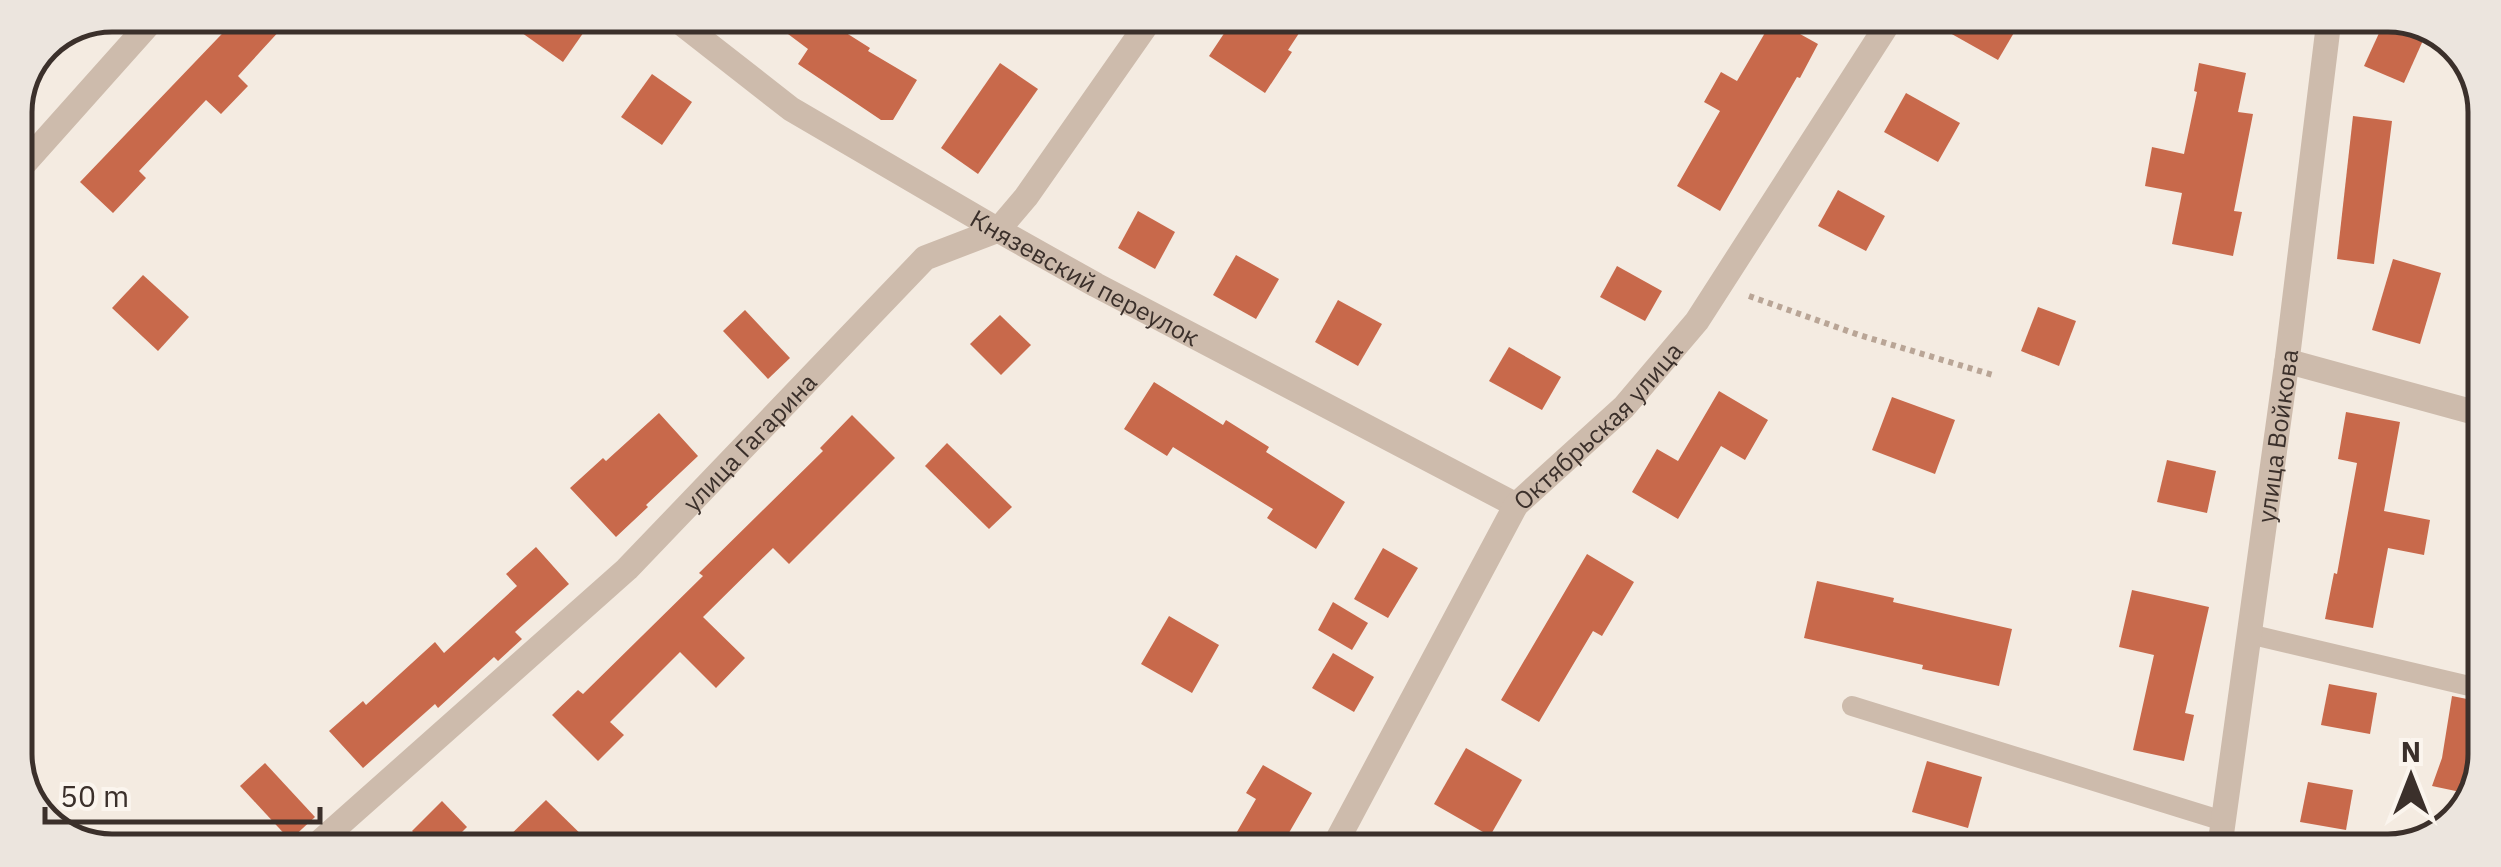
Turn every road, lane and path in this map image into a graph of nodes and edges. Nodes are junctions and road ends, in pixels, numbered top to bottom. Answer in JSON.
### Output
{"nodes":[{"id":1,"x":140,"y":32,"type":"edge"},
{"id":2,"x":692,"y":32,"type":"edge"},
{"id":3,"x":1142,"y":32,"type":"edge"},
{"id":4,"x":1883,"y":32,"type":"edge"},
{"id":5,"x":2329,"y":32,"type":"edge"},
{"id":6,"x":32,"y":138,"type":"edge"},
{"id":7,"x":998,"y":230,"type":"junction"},
{"id":8,"x":1720,"y":286,"type":"junction"},
{"id":9,"x":2288,"y":361,"type":"junction"},
{"id":10,"x":1993,"y":375,"type":"dead end"},
{"id":11,"x":2468,"y":411,"type":"edge"},
{"id":12,"x":1516,"y":505,"type":"junction"},
{"id":13,"x":2249,"y":634,"type":"junction"},
{"id":14,"x":2468,"y":686,"type":"edge"},
{"id":15,"x":1852,"y":706,"type":"dead end"},
{"id":16,"x":2223,"y":821,"type":"junction"},
{"id":17,"x":330,"y":834,"type":"edge"},
{"id":18,"x":1341,"y":834,"type":"edge"},
{"id":19,"x":2221,"y":834,"type":"edge"}],
"edges":[{"from":1,"to":6,"type":"street"},
{"from":2,"to":7,"type":"street","name":"Князевский переулок"},
{"from":3,"to":7,"type":"street","name":"улица Гагарина"},
{"from":4,"to":8,"type":"street","name":"Октябрьская улица"},
{"from":5,"to":9,"type":"street","name":"улица Войкова"},
{"from":7,"to":12,"type":"street","name":"Князевский переулок"},
{"from":7,"to":17,"type":"street","name":"улица Гагарина"},
{"from":8,"to":10,"type":"path"},
{"from":8,"to":12,"type":"street","name":"Октябрьская улица"},
{"from":9,"to":11,"type":"street"},
{"from":9,"to":13,"type":"street","name":"улица Войкова"},
{"from":12,"to":18,"type":"street","name":"Октябрьская улица"},
{"from":13,"to":14,"type":"lane"},
{"from":13,"to":16,"type":"street","name":"улица Войкова"},
{"from":15,"to":16,"type":"lane"},
{"from":16,"to":19,"type":"street","name":"улица Войкова"}]}
